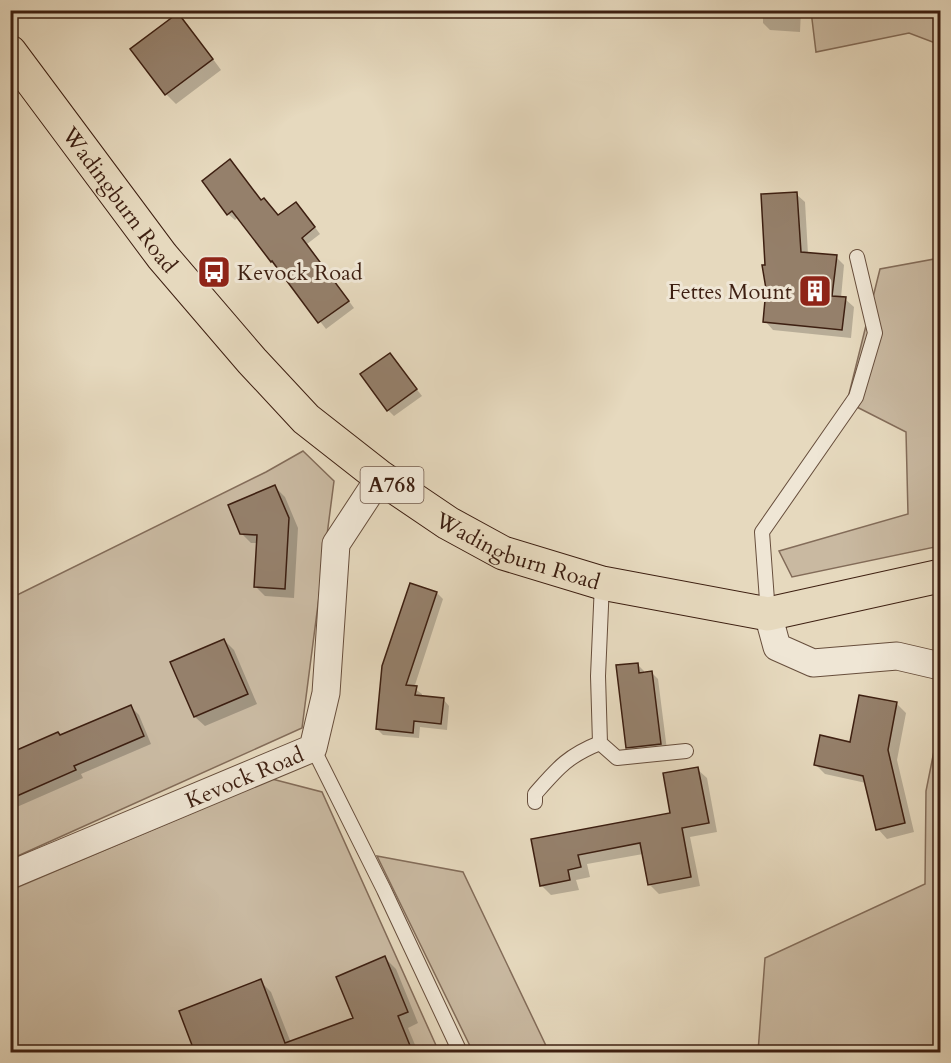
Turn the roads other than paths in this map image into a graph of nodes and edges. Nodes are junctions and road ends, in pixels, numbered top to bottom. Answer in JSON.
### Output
{"nodes":[{"id":1,"x":10,"y":52,"type":"edge"},
{"id":2,"x":857,"y":257,"type":"dead end"},
{"id":3,"x":380,"y":477,"type":"junction"},
{"id":4,"x":940,"y":576,"type":"edge"},
{"id":5,"x":602,"y":583,"type":"junction"},
{"id":6,"x":768,"y":614,"type":"junction"},
{"id":7,"x":940,"y":666,"type":"edge"},
{"id":8,"x":600,"y":744,"type":"junction"},
{"id":9,"x":313,"y":748,"type":"junction"},
{"id":10,"x":686,"y":751,"type":"dead end"},
{"id":11,"x":535,"y":802,"type":"dead end"},
{"id":12,"x":10,"y":875,"type":"edge"},
{"id":13,"x":460,"y":1053,"type":"edge"}],
"edges":[{"from":1,"to":3,"type":"main road","name":"Wadingburn Road","number":"A768"},
{"from":2,"to":6,"type":"lane"},
{"from":3,"to":5,"type":"main road","name":"Wadingburn Road","number":"A768"},
{"from":3,"to":9,"type":"street","name":"Kevock Road"},
{"from":4,"to":6,"type":"main road","name":"Wadingburn Road","number":"A768"},
{"from":5,"to":6,"type":"main road","name":"Wadingburn Road","number":"A768"},
{"from":5,"to":8,"type":"lane"},
{"from":6,"to":7,"type":"street"},
{"from":8,"to":10,"type":"lane"},
{"from":8,"to":11,"type":"lane"},
{"from":9,"to":12,"type":"street","name":"Kevock Road"},
{"from":9,"to":13,"type":"lane"}]}
